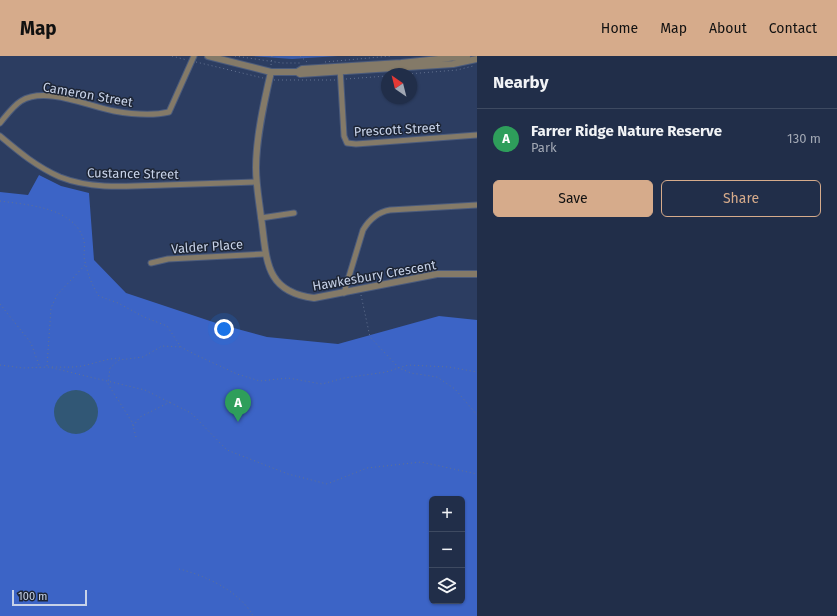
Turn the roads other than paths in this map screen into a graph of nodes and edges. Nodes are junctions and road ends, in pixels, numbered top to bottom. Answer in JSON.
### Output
{"nodes":[{"id":1,"x":194,"y":56,"type":"edge"},
{"id":2,"x":208,"y":56,"type":"edge"},
{"id":3,"x":467,"y":56,"type":"edge"},
{"id":4,"x":477,"y":59,"type":"edge"},
{"id":5,"x":340,"y":70,"type":"junction"},
{"id":6,"x":271,"y":72,"type":"junction"},
{"id":7,"x":0,"y":123,"type":"edge"},
{"id":8,"x":477,"y":135,"type":"edge"},
{"id":9,"x":0,"y":136,"type":"edge"},
{"id":10,"x":256,"y":182,"type":"junction"},
{"id":11,"x":477,"y":205,"type":"edge"},
{"id":12,"x":294,"y":213,"type":"dead end"},
{"id":13,"x":261,"y":218,"type":"junction"},
{"id":14,"x":264,"y":254,"type":"junction"},
{"id":15,"x":151,"y":264,"type":"dead end"},
{"id":16,"x":477,"y":274,"type":"edge"},
{"id":17,"x":344,"y":293,"type":"junction"}],
"edges":[{"from":1,"to":7,"type":"street","name":"Cameron Street"},
{"from":2,"to":6,"type":"street"},
{"from":3,"to":5,"type":"street"},
{"from":4,"to":5,"type":"street"},
{"from":5,"to":6,"type":"street"},
{"from":5,"to":8,"type":"street","name":"Prescott Street"},
{"from":6,"to":10,"type":"street","name":"Hawkesbury Crescent"},
{"from":9,"to":10,"type":"street","name":"Custance Street"},
{"from":10,"to":13,"type":"street","name":"Hawkesbury Crescent"},
{"from":11,"to":17,"type":"street"},
{"from":12,"to":13,"type":"street"},
{"from":13,"to":14,"type":"street","name":"Hawkesbury Crescent"},
{"from":14,"to":15,"type":"street","name":"Valder Place"},
{"from":14,"to":17,"type":"street","name":"Hawkesbury Crescent"},
{"from":16,"to":17,"type":"street","name":"Hawkesbury Crescent"}]}
